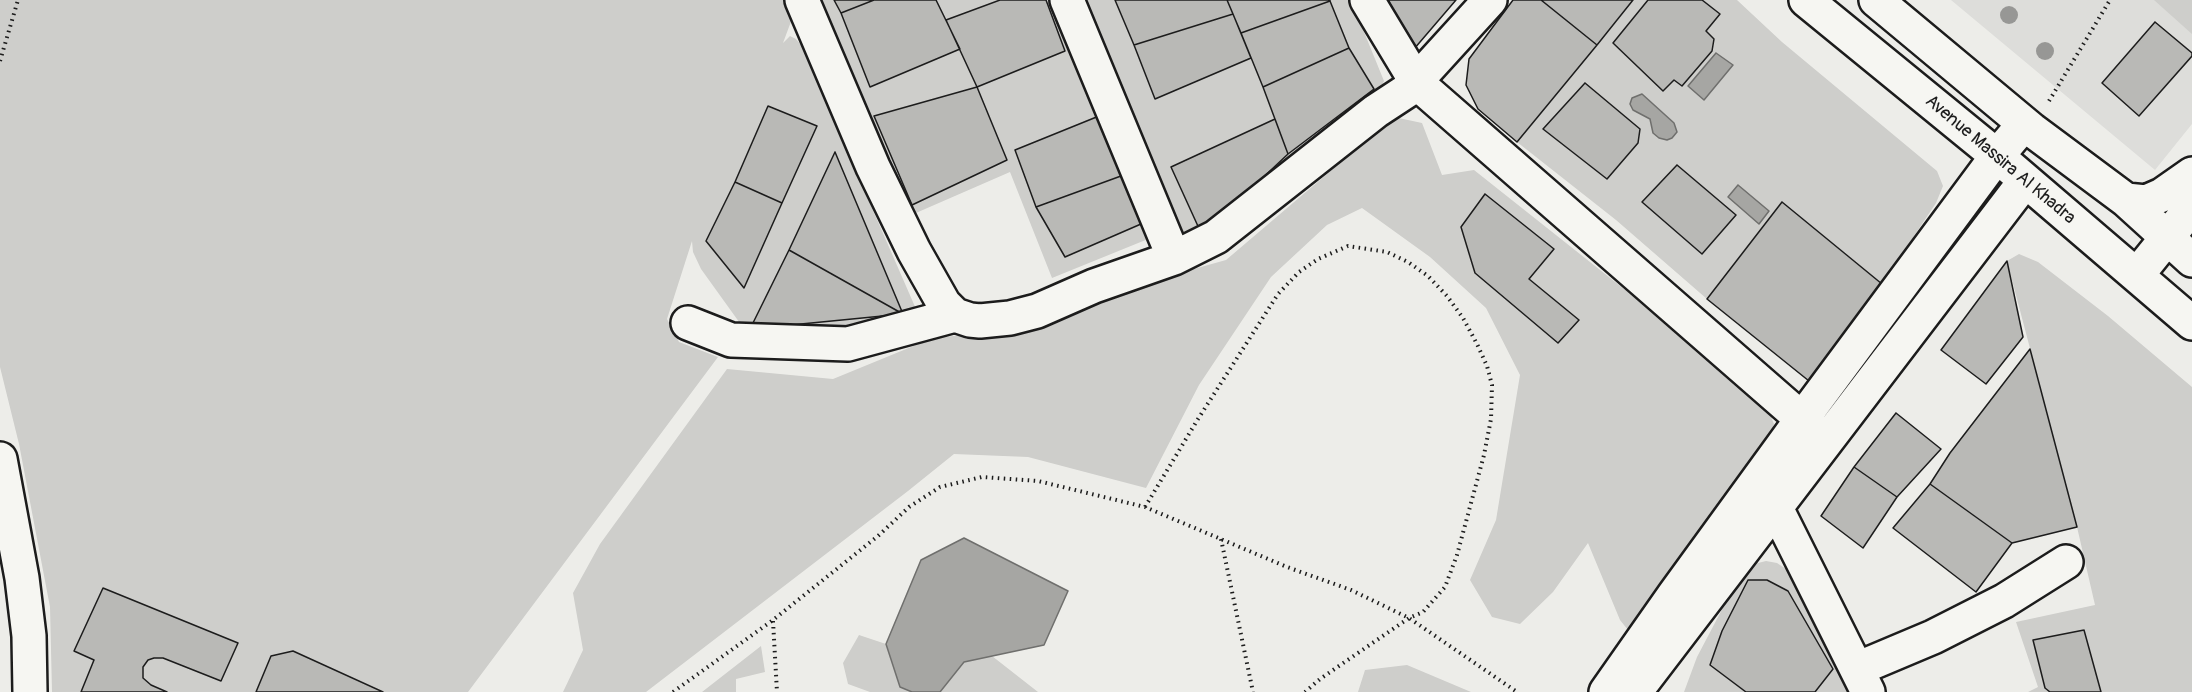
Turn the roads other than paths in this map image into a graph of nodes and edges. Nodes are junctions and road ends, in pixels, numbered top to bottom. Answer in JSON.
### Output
{"nodes":[{"id":1,"x":802,"y":0,"type":"edge"},
{"id":2,"x":1067,"y":0,"type":"edge"},
{"id":3,"x":1367,"y":0,"type":"edge"},
{"id":4,"x":1490,"y":0,"type":"edge"},
{"id":5,"x":1806,"y":0,"type":"edge"},
{"id":6,"x":1876,"y":0,"type":"edge"},
{"id":7,"x":1417,"y":83,"type":"junction"},
{"id":8,"x":2028,"y":127,"type":"junction"},
{"id":9,"x":1997,"y":156,"type":"junction"},
{"id":10,"x":2192,"y":174,"type":"edge"},
{"id":11,"x":2025,"y":181,"type":"junction"},
{"id":12,"x":2126,"y":200,"type":"junction"},
{"id":13,"x":2192,"y":207,"type":"edge"},
{"id":14,"x":2168,"y":236,"type":"junction"},
{"id":15,"x":1174,"y":258,"type":"junction"},
{"id":16,"x":2192,"y":260,"type":"edge"},
{"id":17,"x":2137,"y":275,"type":"junction"},
{"id":18,"x":956,"y":315,"type":"junction"},
{"id":19,"x":688,"y":323,"type":"dead end"},
{"id":20,"x":2192,"y":323,"type":"edge"},
{"id":21,"x":1802,"y":419,"type":"junction"},
{"id":22,"x":1827,"y":440,"type":"junction"},
{"id":23,"x":0,"y":459,"type":"edge"},
{"id":24,"x":1761,"y":477,"type":"junction"},
{"id":25,"x":1776,"y":507,"type":"junction"},
{"id":26,"x":2066,"y":562,"type":"dead end"},
{"id":27,"x":1862,"y":680,"type":"edge"},
{"id":28,"x":30,"y":692,"type":"edge"},
{"id":29,"x":1606,"y":692,"type":"edge"},
{"id":30,"x":1635,"y":692,"type":"edge"}],
"edges":[{"from":1,"to":18,"type":"street"},
{"from":2,"to":15,"type":"street"},
{"from":3,"to":7,"type":"street"},
{"from":4,"to":7,"type":"street"},
{"from":5,"to":9,"type":"street","name":"Avenue Massira Al Khadra"},
{"from":6,"to":8,"type":"street"},
{"from":7,"to":15,"type":"street"},
{"from":7,"to":21,"type":"street"},
{"from":8,"to":9,"type":"street"},
{"from":8,"to":12,"type":"street"},
{"from":9,"to":11,"type":"street","name":"Avenue Massira Al Khadra"},
{"from":9,"to":21,"type":"street"},
{"from":10,"to":12,"type":"street"},
{"from":11,"to":17,"type":"street","name":"Avenue Massira Al Khadra"},
{"from":11,"to":22,"type":"street"},
{"from":12,"to":14,"type":"street"},
{"from":13,"to":14,"type":"street"},
{"from":14,"to":16,"type":"street"},
{"from":14,"to":17,"type":"street"},
{"from":15,"to":18,"type":"street"},
{"from":17,"to":20,"type":"street","name":"Avenue Massira Al Khadra"},
{"from":18,"to":19,"type":"street"},
{"from":21,"to":22,"type":"street"},
{"from":21,"to":24,"type":"street"},
{"from":22,"to":25,"type":"street"},
{"from":23,"to":28,"type":"street"},
{"from":24,"to":25,"type":"street"},
{"from":24,"to":29,"type":"street"},
{"from":25,"to":27,"type":"street"},
{"from":25,"to":30,"type":"street"},
{"from":26,"to":27,"type":"street"}]}
